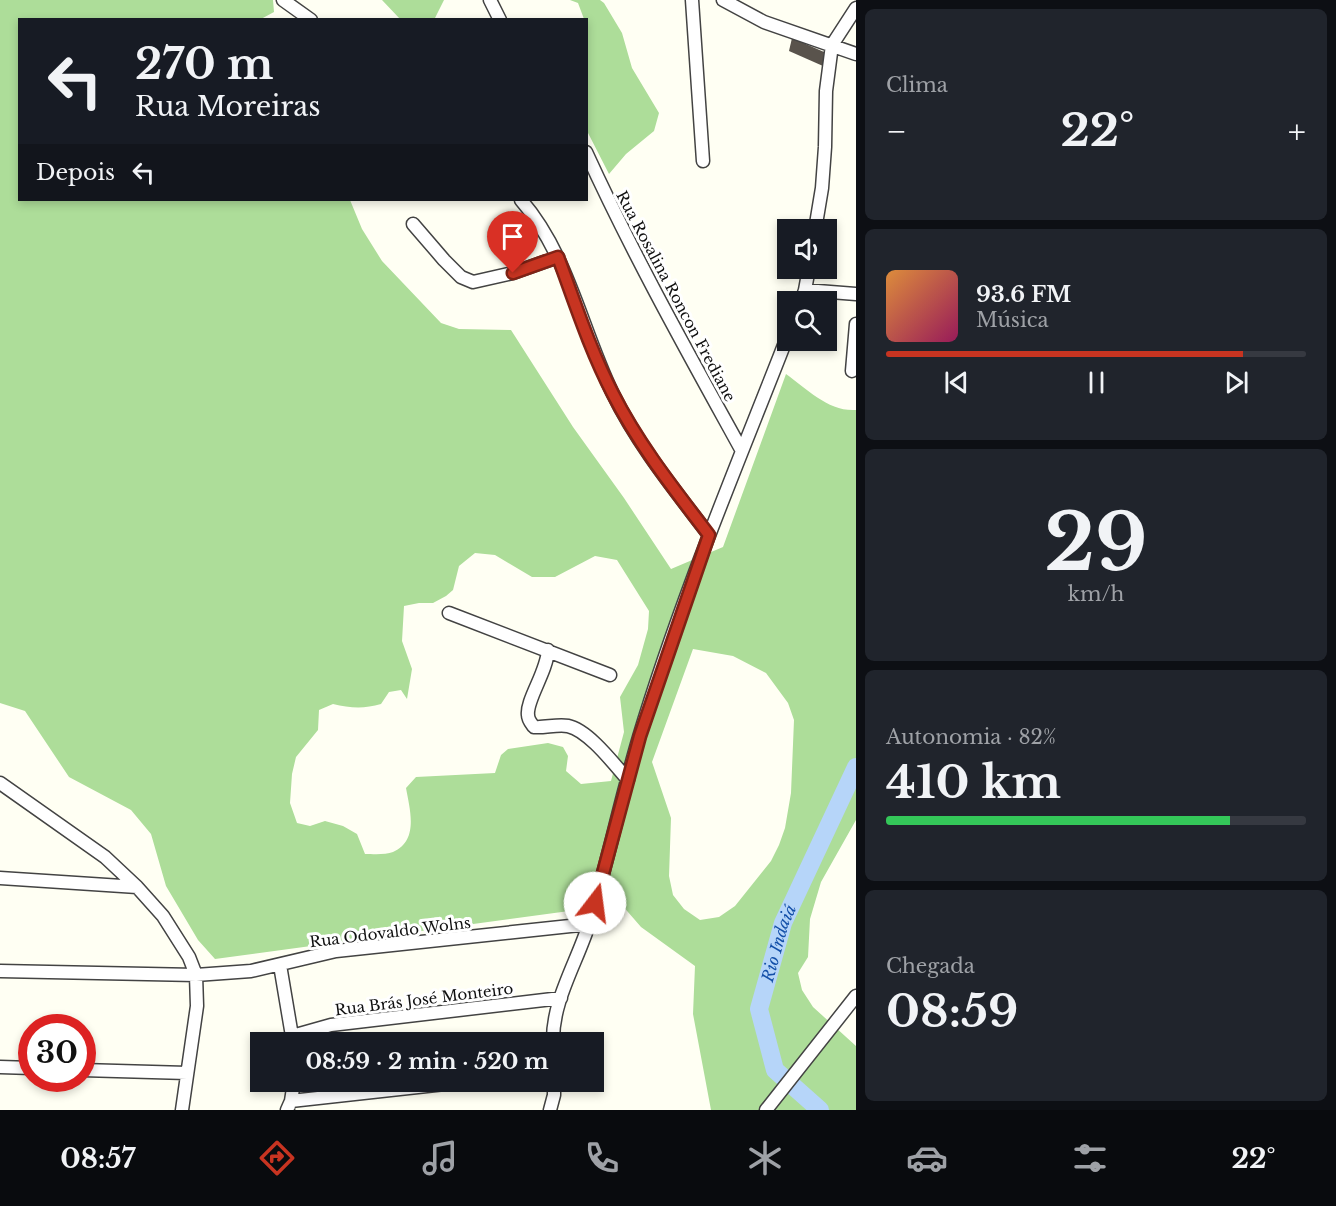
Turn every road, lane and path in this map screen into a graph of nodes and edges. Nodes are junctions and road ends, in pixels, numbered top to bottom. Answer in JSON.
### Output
{"nodes":[{"id":1,"x":283,"y":0,"type":"edge"},
{"id":2,"x":490,"y":0,"type":"edge"},
{"id":3,"x":692,"y":0,"type":"edge"},
{"id":4,"x":723,"y":0,"type":"edge"},
{"id":5,"x":856,"y":8,"type":"edge"},
{"id":6,"x":308,"y":18,"type":"edge"},
{"id":7,"x":499,"y":18,"type":"edge"},
{"id":8,"x":832,"y":45,"type":"junction"},
{"id":9,"x":856,"y":54,"type":"edge"},
{"id":10,"x":588,"y":156,"type":"edge"},
{"id":11,"x":703,"y":160,"type":"dead end"},
{"id":12,"x":522,"y":201,"type":"edge"},
{"id":13,"x":817,"y":219,"type":"edge"},
{"id":14,"x":413,"y":224,"type":"dead end"},
{"id":15,"x":558,"y":257,"type":"junction"},
{"id":16,"x":856,"y":294,"type":"edge"},
{"id":17,"x":837,"y":295,"type":"edge"},
{"id":18,"x":856,"y":324,"type":"edge"},
{"id":19,"x":782,"y":351,"type":"edge"},
{"id":20,"x":852,"y":371,"type":"dead end"},
{"id":21,"x":742,"y":452,"type":"junction"},
{"id":22,"x":709,"y":535,"type":"junction"},
{"id":23,"x":449,"y":613,"type":"dead end"},
{"id":24,"x":548,"y":650,"type":"junction"},
{"id":25,"x":610,"y":675,"type":"dead end"},
{"id":26,"x":628,"y":780,"type":"junction"},
{"id":27,"x":0,"y":783,"type":"edge"},
{"id":28,"x":0,"y":878,"type":"edge"},
{"id":29,"x":137,"y":886,"type":"junction"},
{"id":30,"x":589,"y":924,"type":"junction"},
{"id":31,"x":280,"y":965,"type":"junction"},
{"id":32,"x":0,"y":971,"type":"edge"},
{"id":33,"x":196,"y":975,"type":"junction"},
{"id":34,"x":856,"y":996,"type":"edge"},
{"id":35,"x":561,"y":998,"type":"junction"},
{"id":36,"x":292,"y":1032,"type":"edge"},
{"id":37,"x":313,"y":1032,"type":"edge"},
{"id":38,"x":554,"y":1032,"type":"edge"},
{"id":39,"x":0,"y":1067,"type":"edge"},
{"id":40,"x":18,"y":1068,"type":"edge"},
{"id":41,"x":96,"y":1070,"type":"edge"},
{"id":42,"x":187,"y":1073,"type":"junction"},
{"id":43,"x":391,"y":1092,"type":"edge"},
{"id":44,"x":554,"y":1092,"type":"edge"},
{"id":45,"x":289,"y":1106,"type":"edge"},
{"id":46,"x":182,"y":1110,"type":"edge"},
{"id":47,"x":550,"y":1110,"type":"edge"},
{"id":48,"x":766,"y":1110,"type":"edge"}],
"edges":[{"from":1,"to":6,"type":"street"},
{"from":2,"to":7,"type":"street"},
{"from":3,"to":11,"type":"street"},
{"from":4,"to":8,"type":"street"},
{"from":5,"to":8,"type":"street"},
{"from":8,"to":9,"type":"street"},
{"from":8,"to":13,"type":"street"},
{"from":10,"to":21,"type":"street","name":"Rua Rosalina Roncon Frediane"},
{"from":12,"to":15,"type":"street"},
{"from":14,"to":15,"type":"street"},
{"from":15,"to":22,"type":"street"},
{"from":16,"to":17,"type":"street"},
{"from":18,"to":20,"type":"street"},
{"from":19,"to":21,"type":"street"},
{"from":21,"to":22,"type":"street"},
{"from":22,"to":26,"type":"street"},
{"from":23,"to":24,"type":"street"},
{"from":24,"to":25,"type":"street"},
{"from":24,"to":26,"type":"street"},
{"from":26,"to":30,"type":"street"},
{"from":27,"to":29,"type":"street"},
{"from":28,"to":29,"type":"street"},
{"from":29,"to":33,"type":"street"},
{"from":30,"to":31,"type":"street","name":"Rua Odovaldo Wolns"},
{"from":30,"to":35,"type":"street"},
{"from":31,"to":33,"type":"street","name":"Rua Odovaldo Wolns"},
{"from":31,"to":36,"type":"street"},
{"from":32,"to":33,"type":"street","name":"Rua Odovaldo Wolns"},
{"from":33,"to":42,"type":"street"},
{"from":34,"to":48,"type":"street"},
{"from":35,"to":37,"type":"street","name":"Rua Brás José Monteiro"},
{"from":35,"to":38,"type":"street"},
{"from":39,"to":40,"type":"street"},
{"from":41,"to":42,"type":"street"},
{"from":42,"to":46,"type":"street"},
{"from":43,"to":45,"type":"street"},
{"from":44,"to":47,"type":"street"}]}
